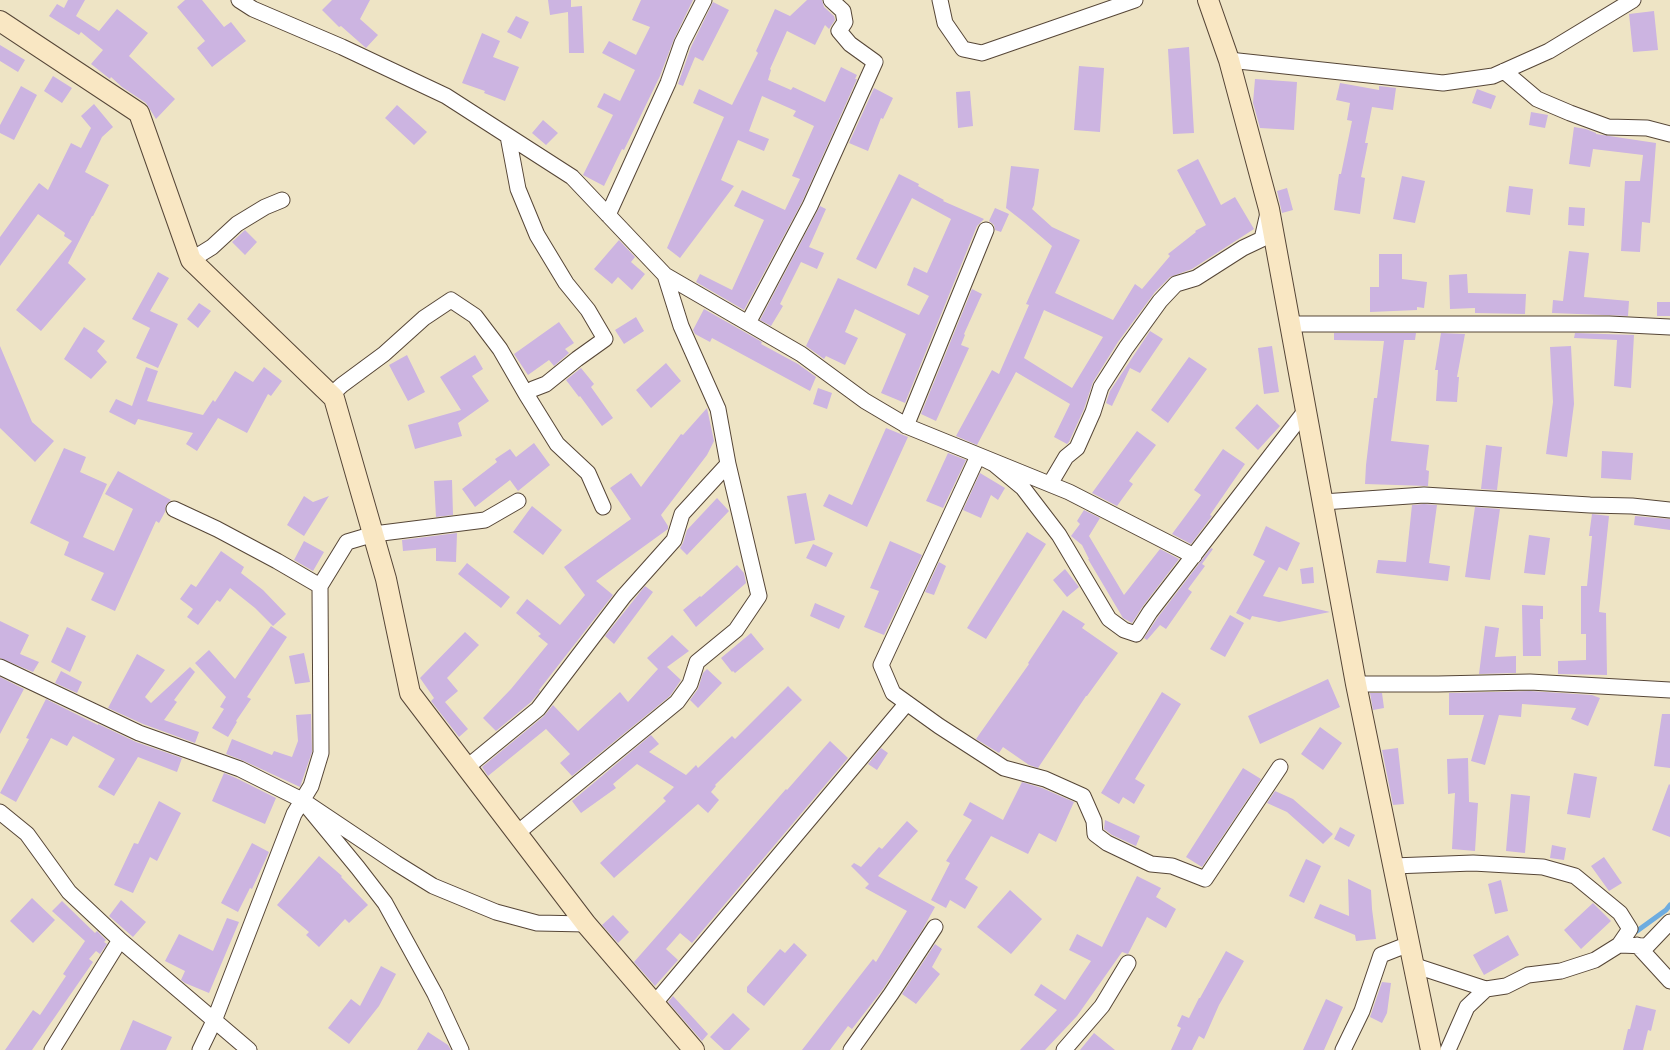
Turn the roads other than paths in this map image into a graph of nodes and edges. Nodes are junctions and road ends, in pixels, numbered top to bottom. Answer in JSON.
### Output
{"nodes":[{"id":1,"x":238,"y":0,"type":"edge"},
{"id":2,"x":704,"y":0,"type":"edge"},
{"id":3,"x":831,"y":0,"type":"edge"},
{"id":4,"x":940,"y":0,"type":"edge"},
{"id":5,"x":1134,"y":0,"type":"edge"},
{"id":6,"x":1208,"y":0,"type":"edge"},
{"id":7,"x":1633,"y":0,"type":"edge"},
{"id":8,"x":0,"y":21,"type":"edge"},
{"id":9,"x":1229,"y":60,"type":"junction"},
{"id":10,"x":1504,"y":71,"type":"junction"},
{"id":11,"x":1670,"y":134,"type":"edge"},
{"id":12,"x":508,"y":136,"type":"junction"},
{"id":13,"x":282,"y":200,"type":"dead end"},
{"id":14,"x":1269,"y":209,"type":"junction"},
{"id":15,"x":608,"y":215,"type":"junction"},
{"id":16,"x":986,"y":230,"type":"dead end"},
{"id":17,"x":191,"y":260,"type":"junction"},
{"id":18,"x":665,"y":275,"type":"junction"},
{"id":19,"x":748,"y":323,"type":"junction"},
{"id":20,"x":1291,"y":324,"type":"junction"},
{"id":21,"x":1670,"y":327,"type":"edge"},
{"id":22,"x":526,"y":394,"type":"junction"},
{"id":23,"x":331,"y":395,"type":"junction"},
{"id":24,"x":1306,"y":410,"type":"junction"},
{"id":25,"x":906,"y":426,"type":"junction"},
{"id":26,"x":728,"y":464,"type":"junction"},
{"id":27,"x":1050,"y":484,"type":"junction"},
{"id":28,"x":518,"y":501,"type":"dead end"},
{"id":29,"x":1323,"y":502,"type":"junction"},
{"id":30,"x":603,"y":506,"type":"dead end"},
{"id":31,"x":174,"y":509,"type":"dead end"},
{"id":32,"x":1670,"y":510,"type":"edge"},
{"id":33,"x":374,"y":534,"type":"junction"},
{"id":34,"x":1194,"y":556,"type":"junction"},
{"id":35,"x":320,"y":586,"type":"junction"},
{"id":36,"x":0,"y":667,"type":"edge"},
{"id":37,"x":1356,"y":684,"type":"junction"},
{"id":38,"x":1670,"y":690,"type":"edge"},
{"id":39,"x":907,"y":703,"type":"junction"},
{"id":40,"x":1280,"y":767,"type":"dead end"},
{"id":41,"x":466,"y":768,"type":"junction"},
{"id":42,"x":302,"y":800,"type":"junction"},
{"id":43,"x":0,"y":812,"type":"edge"},
{"id":44,"x":516,"y":834,"type":"junction"},
{"id":45,"x":1393,"y":866,"type":"junction"},
{"id":46,"x":1670,"y":922,"type":"edge"},
{"id":47,"x":586,"y":924,"type":"junction"},
{"id":48,"x":934,"y":927,"type":"dead end"},
{"id":49,"x":120,"y":940,"type":"junction"},
{"id":50,"x":1409,"y":944,"type":"junction"},
{"id":51,"x":1619,"y":944,"type":"junction"},
{"id":52,"x":1637,"y":945,"type":"junction"},
{"id":53,"x":1128,"y":963,"type":"dead end"},
{"id":54,"x":1413,"y":965,"type":"junction"},
{"id":55,"x":1670,"y":981,"type":"edge"},
{"id":56,"x":1486,"y":989,"type":"junction"},
{"id":57,"x":654,"y":1004,"type":"junction"},
{"id":58,"x":214,"y":1022,"type":"junction"},
{"id":59,"x":52,"y":1050,"type":"edge"},
{"id":60,"x":200,"y":1050,"type":"edge"},
{"id":61,"x":248,"y":1050,"type":"edge"},
{"id":62,"x":461,"y":1050,"type":"edge"},
{"id":63,"x":694,"y":1050,"type":"edge"},
{"id":64,"x":851,"y":1050,"type":"edge"},
{"id":65,"x":1064,"y":1050,"type":"edge"},
{"id":66,"x":1343,"y":1050,"type":"edge"},
{"id":67,"x":1430,"y":1050,"type":"edge"},
{"id":68,"x":1448,"y":1050,"type":"edge"}],
"edges":[{"from":1,"to":12,"type":"street"},
{"from":2,"to":15,"type":"street"},
{"from":3,"to":19,"type":"street"},
{"from":4,"to":5,"type":"street"},
{"from":6,"to":9,"type":"street"},
{"from":7,"to":10,"type":"street"},
{"from":8,"to":17,"type":"street"},
{"from":9,"to":10,"type":"street"},
{"from":9,"to":14,"type":"street"},
{"from":10,"to":11,"type":"street"},
{"from":12,"to":15,"type":"street"},
{"from":12,"to":22,"type":"street"},
{"from":13,"to":17,"type":"street"},
{"from":14,"to":20,"type":"street"},
{"from":14,"to":27,"type":"street"},
{"from":15,"to":18,"type":"street"},
{"from":16,"to":25,"type":"street"},
{"from":17,"to":23,"type":"street"},
{"from":18,"to":19,"type":"street"},
{"from":18,"to":26,"type":"street"},
{"from":19,"to":25,"type":"street"},
{"from":20,"to":21,"type":"street"},
{"from":20,"to":24,"type":"street"},
{"from":22,"to":23,"type":"street"},
{"from":22,"to":30,"type":"street"},
{"from":23,"to":33,"type":"street"},
{"from":24,"to":29,"type":"street"},
{"from":24,"to":34,"type":"street"},
{"from":25,"to":27,"type":"street"},
{"from":26,"to":41,"type":"street"},
{"from":26,"to":44,"type":"street"},
{"from":27,"to":34,"type":"street"},
{"from":28,"to":33,"type":"street"},
{"from":29,"to":32,"type":"street"},
{"from":29,"to":37,"type":"street"},
{"from":31,"to":35,"type":"street"},
{"from":33,"to":35,"type":"street"},
{"from":33,"to":41,"type":"street"},
{"from":34,"to":39,"type":"street"},
{"from":35,"to":42,"type":"street"},
{"from":36,"to":42,"type":"street"},
{"from":37,"to":38,"type":"street"},
{"from":37,"to":45,"type":"street"},
{"from":39,"to":40,"type":"street"},
{"from":39,"to":57,"type":"street"},
{"from":41,"to":44,"type":"street"},
{"from":42,"to":47,"type":"street"},
{"from":42,"to":58,"type":"street"},
{"from":42,"to":62,"type":"street"},
{"from":43,"to":49,"type":"street"},
{"from":44,"to":47,"type":"street"},
{"from":45,"to":50,"type":"street"},
{"from":45,"to":51,"type":"street"},
{"from":46,"to":52,"type":"street"},
{"from":47,"to":57,"type":"street"},
{"from":48,"to":64,"type":"street"},
{"from":49,"to":58,"type":"street"},
{"from":49,"to":59,"type":"street"},
{"from":50,"to":54,"type":"street"},
{"from":50,"to":66,"type":"street"},
{"from":51,"to":52,"type":"street"},
{"from":51,"to":56,"type":"street"},
{"from":52,"to":55,"type":"street"},
{"from":53,"to":65,"type":"street"},
{"from":54,"to":56,"type":"street"},
{"from":54,"to":67,"type":"street"},
{"from":56,"to":68,"type":"street"},
{"from":57,"to":63,"type":"street"},
{"from":58,"to":60,"type":"street"},
{"from":58,"to":61,"type":"street"}]}
